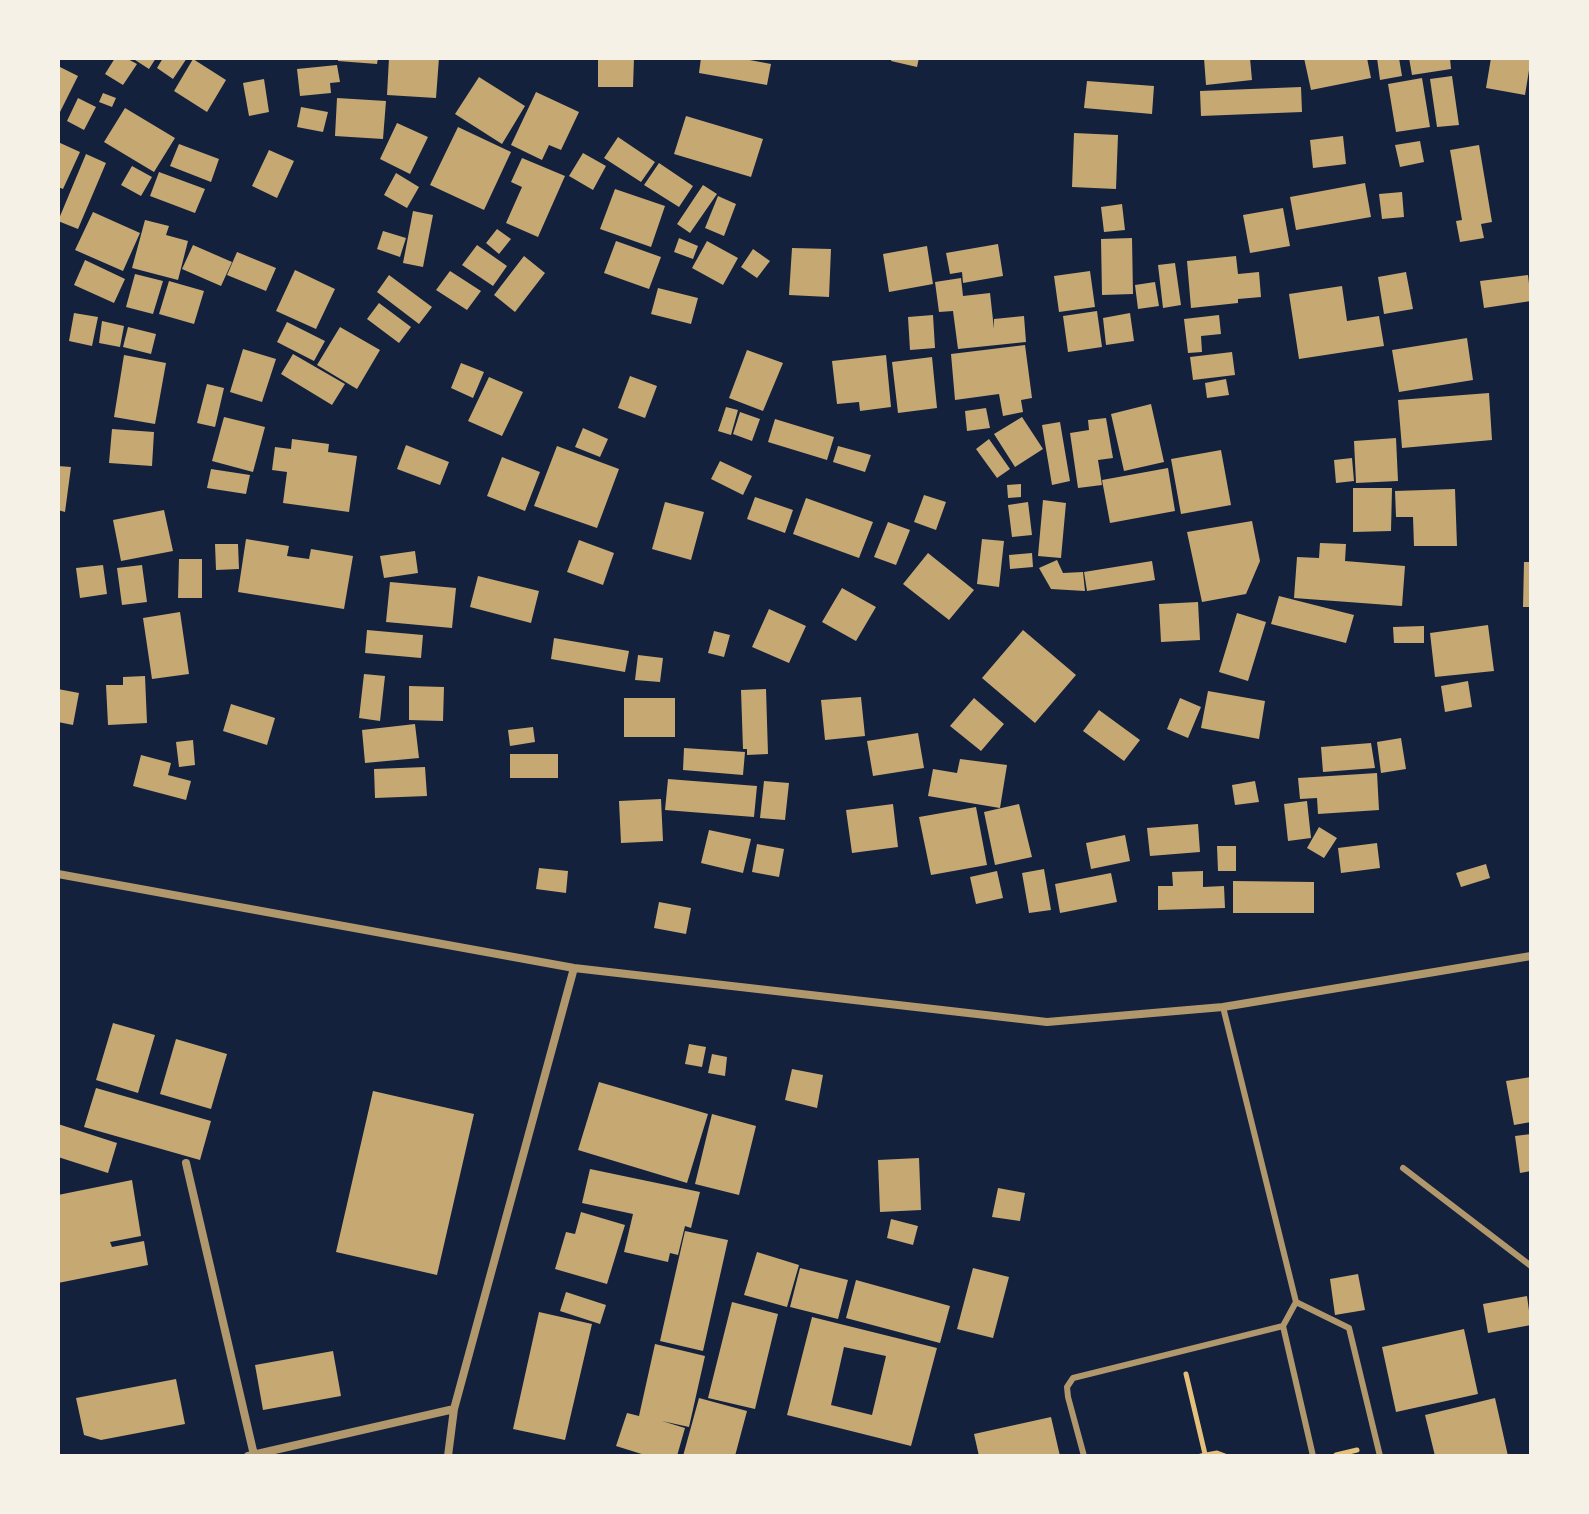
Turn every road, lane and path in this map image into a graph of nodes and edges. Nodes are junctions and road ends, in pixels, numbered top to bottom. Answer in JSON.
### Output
{"nodes":[{"id":1,"x":58,"y":874,"type":"edge"},
{"id":2,"x":1531,"y":956,"type":"edge"},
{"id":3,"x":574,"y":968,"type":"junction"},
{"id":4,"x":1223,"y":1007,"type":"junction"},
{"id":5,"x":186,"y":1163,"type":"dead end"},
{"id":6,"x":1403,"y":1168,"type":"dead end"},
{"id":7,"x":1531,"y":1266,"type":"edge"},
{"id":8,"x":1296,"y":1302,"type":"junction"},
{"id":9,"x":1283,"y":1326,"type":"junction"},
{"id":10,"x":1180,"y":1350,"type":"junction"},
{"id":11,"x":454,"y":1409,"type":"junction"},
{"id":12,"x":251,"y":1455,"type":"edge"},
{"id":13,"x":1203,"y":1455,"type":"edge"},
{"id":14,"x":448,"y":1456,"type":"edge"},
{"id":15,"x":1084,"y":1456,"type":"edge"},
{"id":16,"x":1225,"y":1456,"type":"edge"},
{"id":17,"x":1313,"y":1456,"type":"edge"},
{"id":18,"x":1380,"y":1456,"type":"edge"}],
"edges":[{"from":1,"to":3,"type":"street"},
{"from":2,"to":4,"type":"street"},
{"from":3,"to":4,"type":"street"},
{"from":3,"to":11,"type":"street"},
{"from":4,"to":8,"type":"lane"},
{"from":5,"to":12,"type":"street"},
{"from":6,"to":7,"type":"lane"},
{"from":8,"to":9,"type":"lane"},
{"from":8,"to":18,"type":"lane"},
{"from":9,"to":10,"type":"lane"},
{"from":9,"to":17,"type":"lane"},
{"from":10,"to":13,"type":"path"},
{"from":10,"to":15,"type":"lane"},
{"from":11,"to":12,"type":"street"},
{"from":11,"to":14,"type":"street"},
{"from":13,"to":16,"type":"path"}]}
